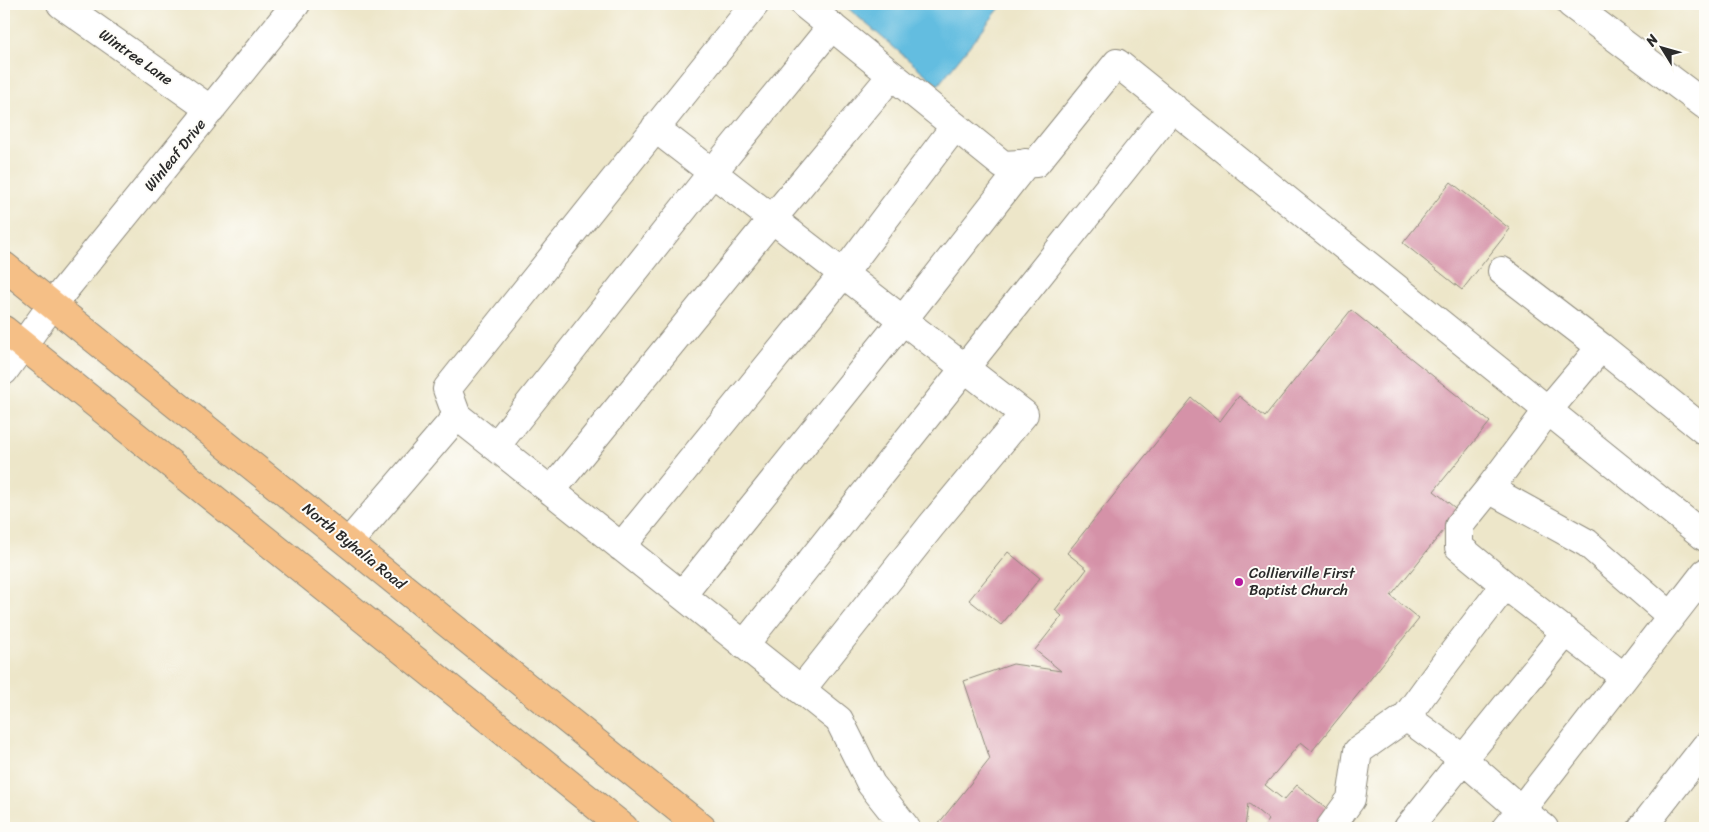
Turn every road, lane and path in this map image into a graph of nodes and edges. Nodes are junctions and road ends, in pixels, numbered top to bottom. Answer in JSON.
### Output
{"nodes":[{"id":1,"x":61,"y":4,"type":"edge"},
{"id":2,"x":296,"y":4,"type":"edge"},
{"id":3,"x":754,"y":4,"type":"edge"},
{"id":4,"x":804,"y":4,"type":"edge"},
{"id":5,"x":1571,"y":4,"type":"edge"},
{"id":6,"x":832,"y":26,"type":"junction"},
{"id":7,"x":892,"y":75,"type":"junction"},
{"id":8,"x":1705,"y":105,"type":"edge"},
{"id":9,"x":1173,"y":107,"type":"junction"},
{"id":10,"x":211,"y":110,"type":"junction"},
{"id":11,"x":955,"y":126,"type":"junction"},
{"id":12,"x":655,"y":128,"type":"junction"},
{"id":13,"x":1026,"y":163,"type":"junction"},
{"id":14,"x":712,"y":173,"type":"junction"},
{"id":15,"x":772,"y":219,"type":"junction"},
{"id":16,"x":4,"y":266,"type":"edge"},
{"id":17,"x":1502,"y":271,"type":"dead end"},
{"id":18,"x":843,"y":274,"type":"junction"},
{"id":19,"x":52,"y":305,"type":"junction"},
{"id":20,"x":903,"y":320,"type":"junction"},
{"id":21,"x":13,"y":338,"type":"edge"},
{"id":22,"x":1601,"y":348,"type":"junction"},
{"id":23,"x":965,"y":368,"type":"junction"},
{"id":24,"x":4,"y":371,"type":"edge"},
{"id":25,"x":1548,"y":410,"type":"junction"},
{"id":26,"x":457,"y":416,"type":"junction"},
{"id":27,"x":1705,"y":431,"type":"edge"},
{"id":28,"x":496,"y":446,"type":"junction"},
{"id":29,"x":1489,"y":489,"type":"junction"},
{"id":30,"x":551,"y":491,"type":"junction"},
{"id":31,"x":1705,"y":537,"type":"edge"},
{"id":32,"x":349,"y":542,"type":"junction"},
{"id":33,"x":621,"y":547,"type":"junction"},
{"id":34,"x":1705,"y":573,"type":"edge"},
{"id":35,"x":1505,"y":586,"type":"junction"},
{"id":36,"x":682,"y":595,"type":"junction"},
{"id":37,"x":1671,"y":616,"type":"junction"},
{"id":38,"x":1566,"y":632,"type":"junction"},
{"id":39,"x":744,"y":644,"type":"junction"},
{"id":40,"x":1624,"y":677,"type":"junction"},
{"id":41,"x":801,"y":690,"type":"junction"},
{"id":42,"x":1406,"y":717,"type":"junction"},
{"id":43,"x":1705,"y":747,"type":"edge"},
{"id":44,"x":1463,"y":759,"type":"junction"},
{"id":45,"x":1513,"y":819,"type":"edge"},
{"id":46,"x":624,"y":828,"type":"edge"},
{"id":47,"x":702,"y":828,"type":"edge"},
{"id":48,"x":906,"y":828,"type":"edge"},
{"id":49,"x":1330,"y":828,"type":"edge"},
{"id":50,"x":1408,"y":828,"type":"edge"},
{"id":51,"x":1544,"y":828,"type":"edge"},
{"id":52,"x":1642,"y":828,"type":"edge"}],
"edges":[{"from":1,"to":10,"type":"street","name":"Wintree Lane"},
{"from":2,"to":10,"type":"street","name":"Winleaf Drive"},
{"from":3,"to":12,"type":"street"},
{"from":4,"to":6,"type":"street"},
{"from":5,"to":8,"type":"street"},
{"from":6,"to":7,"type":"street"},
{"from":6,"to":14,"type":"street"},
{"from":7,"to":11,"type":"street"},
{"from":7,"to":15,"type":"street"},
{"from":9,"to":13,"type":"street"},
{"from":9,"to":23,"type":"street"},
{"from":9,"to":25,"type":"street"},
{"from":10,"to":19,"type":"street","name":"Winleaf Drive"},
{"from":11,"to":13,"type":"street"},
{"from":11,"to":18,"type":"street"},
{"from":12,"to":14,"type":"street"},
{"from":12,"to":26,"type":"street"},
{"from":13,"to":20,"type":"street"},
{"from":14,"to":15,"type":"street"},
{"from":14,"to":28,"type":"street"},
{"from":15,"to":18,"type":"street"},
{"from":15,"to":30,"type":"street"},
{"from":16,"to":19,"type":"main road","name":"North Byhalia Road"},
{"from":17,"to":22,"type":"street"},
{"from":18,"to":20,"type":"street"},
{"from":18,"to":33,"type":"street"},
{"from":19,"to":21,"type":"street","name":"Winleaf Drive"},
{"from":19,"to":32,"type":"main road","name":"North Byhalia Road"},
{"from":20,"to":23,"type":"street"},
{"from":20,"to":36,"type":"street"},
{"from":21,"to":24,"type":"street","name":"Winleaf Drive"},
{"from":21,"to":46,"type":"main road"},
{"from":22,"to":25,"type":"street"},
{"from":22,"to":27,"type":"street"},
{"from":23,"to":39,"type":"street"},
{"from":23,"to":41,"type":"street"},
{"from":25,"to":29,"type":"street"},
{"from":25,"to":31,"type":"street"},
{"from":26,"to":28,"type":"street"},
{"from":26,"to":32,"type":"street"},
{"from":28,"to":30,"type":"street"},
{"from":29,"to":35,"type":"street"},
{"from":29,"to":37,"type":"street"},
{"from":30,"to":33,"type":"street"},
{"from":32,"to":47,"type":"main road","name":"North Byhalia Road"},
{"from":33,"to":36,"type":"street"},
{"from":34,"to":37,"type":"street"},
{"from":35,"to":38,"type":"street"},
{"from":35,"to":42,"type":"street"},
{"from":36,"to":39,"type":"street"},
{"from":37,"to":40,"type":"street"},
{"from":38,"to":40,"type":"street"},
{"from":38,"to":44,"type":"street"},
{"from":39,"to":41,"type":"street"},
{"from":40,"to":45,"type":"street"},
{"from":41,"to":48,"type":"street"},
{"from":42,"to":44,"type":"street"},
{"from":42,"to":49,"type":"street"},
{"from":43,"to":52,"type":"street"},
{"from":44,"to":45,"type":"street"},
{"from":44,"to":50,"type":"street"},
{"from":45,"to":51,"type":"street"}]}
